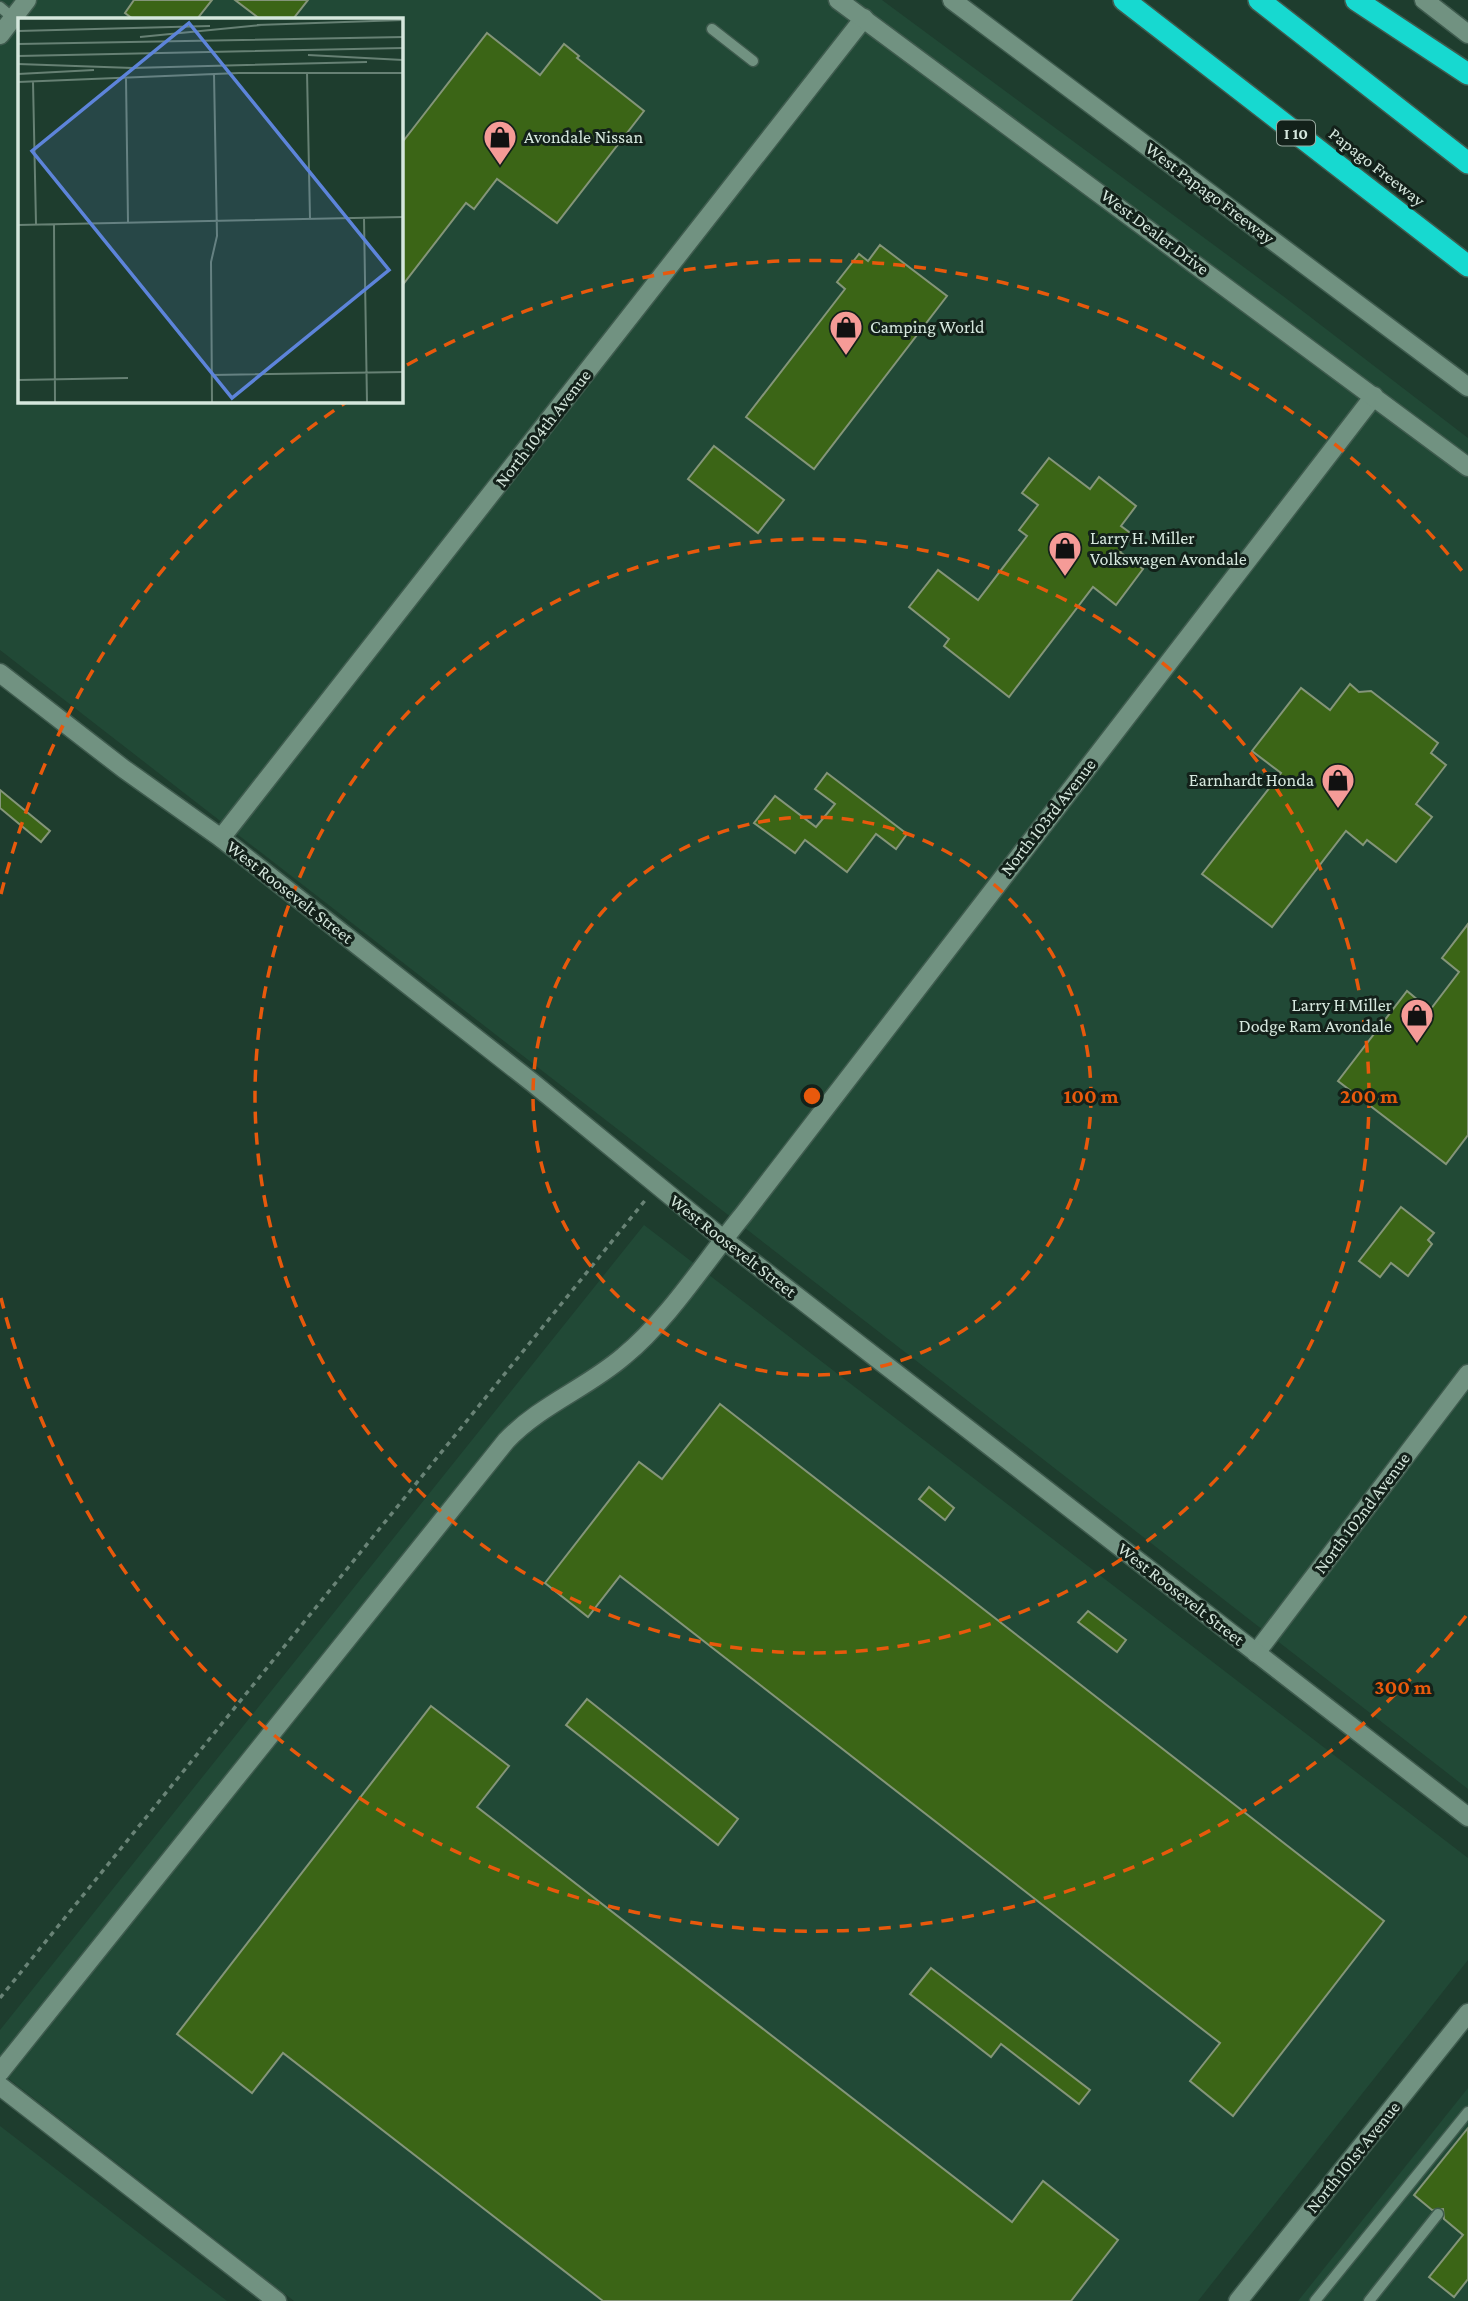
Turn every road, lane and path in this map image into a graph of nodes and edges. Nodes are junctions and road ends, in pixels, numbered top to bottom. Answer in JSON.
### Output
{"nodes":[{"id":1,"x":27,"y":0,"type":"edge"},
{"id":2,"x":838,"y":0,"type":"edge"},
{"id":3,"x":952,"y":0,"type":"edge"},
{"id":4,"x":1124,"y":0,"type":"edge"},
{"id":5,"x":1259,"y":0,"type":"edge"},
{"id":6,"x":1356,"y":0,"type":"edge"},
{"id":7,"x":1424,"y":0,"type":"edge"},
{"id":8,"x":7,"y":12,"type":"edge"},
{"id":9,"x":864,"y":18,"type":"junction"},
{"id":10,"x":712,"y":29,"type":"dead end"},
{"id":11,"x":0,"y":34,"type":"edge"},
{"id":12,"x":1468,"y":34,"type":"edge"},
{"id":13,"x":753,"y":61,"type":"dead end"},
{"id":14,"x":1468,"y":74,"type":"edge"},
{"id":15,"x":1468,"y":163,"type":"edge"},
{"id":16,"x":1468,"y":266,"type":"edge"},
{"id":17,"x":1468,"y":387,"type":"edge"},
{"id":18,"x":1374,"y":396,"type":"junction"},
{"id":19,"x":1468,"y":467,"type":"edge"},
{"id":20,"x":0,"y":673,"type":"edge"},
{"id":21,"x":222,"y":838,"type":"junction"},
{"id":22,"x":657,"y":1185,"type":"junction"},
{"id":23,"x":723,"y":1239,"type":"junction"},
{"id":24,"x":1468,"y":1374,"type":"edge"},
{"id":25,"x":1256,"y":1653,"type":"junction"},
{"id":26,"x":1468,"y":1817,"type":"edge"},
{"id":27,"x":0,"y":1998,"type":"edge"},
{"id":28,"x":1468,"y":2013,"type":"edge"},
{"id":29,"x":0,"y":2072,"type":"edge"},
{"id":30,"x":0,"y":2086,"type":"edge"},
{"id":31,"x":1468,"y":2112,"type":"edge"},
{"id":32,"x":1438,"y":2214,"type":"dead end"},
{"id":33,"x":277,"y":2301,"type":"edge"},
{"id":34,"x":1238,"y":2301,"type":"edge"},
{"id":35,"x":1315,"y":2301,"type":"edge"},
{"id":36,"x":1369,"y":2301,"type":"edge"}],
"edges":[{"from":1,"to":8,"type":"street"},
{"from":2,"to":9,"type":"street","name":"West Dealer Drive"},
{"from":3,"to":17,"type":"street","name":"West Papago Freeway"},
{"from":4,"to":16,"type":"highway","name":"Papago Freeway","number":"I 10"},
{"from":5,"to":15,"type":"highway"},
{"from":6,"to":14,"type":"highway"},
{"from":7,"to":12,"type":"street"},
{"from":8,"to":11,"type":"street"},
{"from":9,"to":18,"type":"street","name":"West Dealer Drive"},
{"from":9,"to":21,"type":"street","name":"North 104th Avenue"},
{"from":10,"to":13,"type":"lane"},
{"from":18,"to":19,"type":"street","name":"West Dealer Drive"},
{"from":18,"to":23,"type":"street","name":"North 103rd Avenue"},
{"from":20,"to":21,"type":"street","name":"West Roosevelt Street"},
{"from":21,"to":22,"type":"street","name":"West Roosevelt Street"},
{"from":22,"to":23,"type":"street","name":"West Roosevelt Street"},
{"from":22,"to":27,"type":"path"},
{"from":23,"to":25,"type":"street","name":"West Roosevelt Street"},
{"from":23,"to":29,"type":"street","name":"North 103rd Avenue"},
{"from":24,"to":25,"type":"street","name":"North 102nd Avenue"},
{"from":25,"to":26,"type":"street","name":"West Roosevelt Street"},
{"from":28,"to":34,"type":"street","name":"North 101st Avenue"},
{"from":30,"to":33,"type":"street"},
{"from":31,"to":35,"type":"lane"},
{"from":32,"to":36,"type":"lane"}]}
